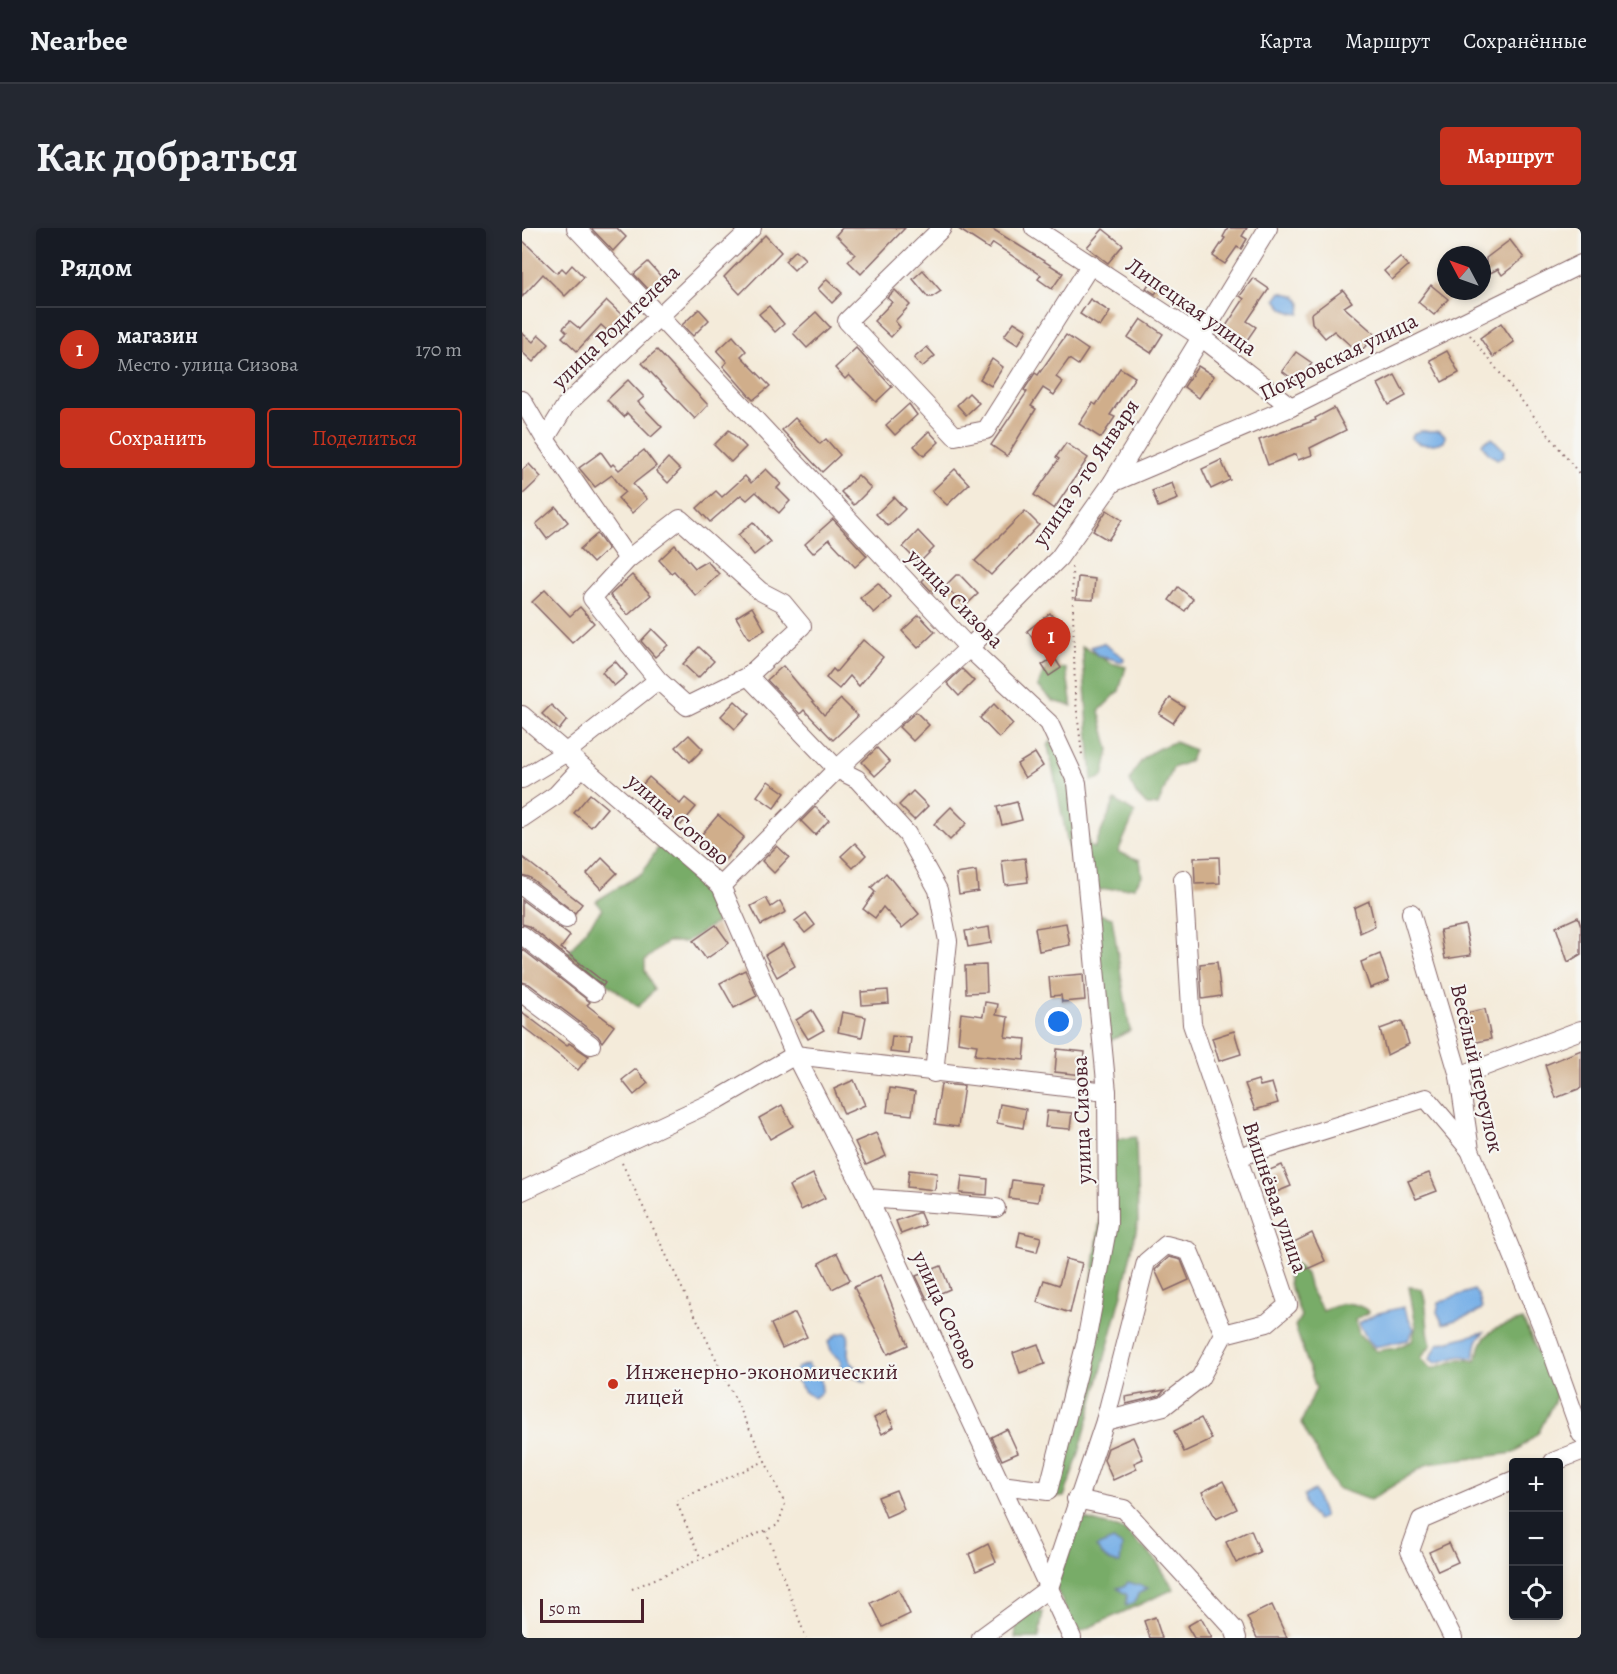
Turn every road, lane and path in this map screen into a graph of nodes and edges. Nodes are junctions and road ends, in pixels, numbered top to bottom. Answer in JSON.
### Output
{"nodes":[{"id":1,"x":576,"y":228,"type":"edge"},
{"id":2,"x":752,"y":228,"type":"edge"},
{"id":3,"x":942,"y":228,"type":"edge"},
{"id":4,"x":1034,"y":228,"type":"edge"},
{"id":5,"x":1268,"y":228,"type":"edge"},
{"id":6,"x":1090,"y":264,"type":"junction"},
{"id":7,"x":1581,"y":264,"type":"edge"},
{"id":8,"x":659,"y":316,"type":"junction"},
{"id":9,"x":1461,"y":323,"type":"junction"},
{"id":10,"x":1201,"y":337,"type":"junction"},
{"id":11,"x":522,"y":400,"type":"edge"},
{"id":12,"x":1291,"y":407,"type":"junction"},
{"id":13,"x":545,"y":439,"type":"junction"},
{"id":14,"x":1581,"y":476,"type":"edge"},
{"id":15,"x":1112,"y":483,"type":"junction"},
{"id":16,"x":628,"y":559,"type":"junction"},
{"id":17,"x":1072,"y":564,"type":"dead end"},
{"id":18,"x":969,"y":648,"type":"junction"},
{"id":19,"x":748,"y":676,"type":"junction"},
{"id":20,"x":658,"y":680,"type":"junction"},
{"id":21,"x":522,"y":715,"type":"edge"},
{"id":22,"x":565,"y":753,"type":"junction"},
{"id":23,"x":1083,"y":760,"type":"dead end"},
{"id":24,"x":582,"y":767,"type":"junction"},
{"id":25,"x":837,"y":769,"type":"junction"},
{"id":26,"x":522,"y":779,"type":"edge"},
{"id":27,"x":522,"y":818,"type":"edge"},
{"id":28,"x":1183,"y":879,"type":"dead end"},
{"id":29,"x":522,"y":886,"type":"edge"},
{"id":30,"x":721,"y":886,"type":"junction"},
{"id":31,"x":1411,"y":914,"type":"dead end"},
{"id":32,"x":566,"y":919,"type":"dead end"},
{"id":33,"x":522,"y":935,"type":"edge"},
{"id":34,"x":594,"y":992,"type":"dead end"},
{"id":35,"x":522,"y":993,"type":"edge"},
{"id":36,"x":1581,"y":1030,"type":"edge"},
{"id":37,"x":591,"y":1045,"type":"dead end"},
{"id":38,"x":795,"y":1055,"type":"junction"},
{"id":39,"x":934,"y":1073,"type":"junction"},
{"id":40,"x":1459,"y":1076,"type":"junction"},
{"id":41,"x":1107,"y":1092,"type":"junction"},
{"id":42,"x":1470,"y":1150,"type":"junction"},
{"id":43,"x":611,"y":1151,"type":"junction"},
{"id":44,"x":1238,"y":1157,"type":"junction"},
{"id":45,"x":522,"y":1191,"type":"edge"},
{"id":46,"x":868,"y":1198,"type":"junction"},
{"id":47,"x":996,"y":1208,"type":"dead end"},
{"id":48,"x":1224,"y":1334,"type":"junction"},
{"id":49,"x":1104,"y":1421,"type":"junction"},
{"id":50,"x":1581,"y":1434,"type":"edge"},
{"id":51,"x":1581,"y":1451,"type":"edge"},
{"id":52,"x":1563,"y":1458,"type":"edge"},
{"id":53,"x":765,"y":1461,"type":"junction"},
{"id":54,"x":1509,"y":1482,"type":"edge"},
{"id":55,"x":1001,"y":1485,"type":"junction"},
{"id":56,"x":1076,"y":1499,"type":"junction"},
{"id":57,"x":766,"y":1530,"type":"junction"},
{"id":58,"x":701,"y":1558,"type":"junction"},
{"id":59,"x":1049,"y":1588,"type":"junction"},
{"id":60,"x":632,"y":1589,"type":"dead end"},
{"id":61,"x":986,"y":1635,"type":"edge"},
{"id":62,"x":806,"y":1638,"type":"edge"},
{"id":63,"x":1072,"y":1638,"type":"edge"},
{"id":64,"x":1238,"y":1638,"type":"edge"},
{"id":65,"x":1453,"y":1638,"type":"edge"}],
"edges":[{"from":1,"to":8,"type":"street","name":"улица Сизова"},
{"from":2,"to":8,"type":"street","name":"улица Родителева"},
{"from":3,"to":6,"type":"street"},
{"from":4,"to":6,"type":"street","name":"Липецкая улица"},
{"from":5,"to":10,"type":"street","name":"улица 9-го Января"},
{"from":6,"to":10,"type":"street","name":"Липецкая улица"},
{"from":7,"to":9,"type":"street","name":"Покровская улица"},
{"from":8,"to":13,"type":"street","name":"улица Родителева"},
{"from":8,"to":18,"type":"street","name":"улица Сизова"},
{"from":9,"to":12,"type":"street","name":"Покровская улица"},
{"from":9,"to":14,"type":"path"},
{"from":10,"to":12,"type":"street","name":"Липецкая улица"},
{"from":10,"to":15,"type":"street","name":"улица 9-го Января"},
{"from":11,"to":13,"type":"street"},
{"from":12,"to":15,"type":"street","name":"Покровская улица"},
{"from":13,"to":16,"type":"street"},
{"from":15,"to":18,"type":"street","name":"улица 9-го Января"},
{"from":16,"to":19,"type":"street"},
{"from":16,"to":20,"type":"street"},
{"from":17,"to":23,"type":"path"},
{"from":18,"to":25,"type":"street","name":"улица 9-го Января"},
{"from":18,"to":41,"type":"street","name":"улица Сизова"},
{"from":19,"to":20,"type":"street"},
{"from":19,"to":25,"type":"street"},
{"from":20,"to":22,"type":"street"},
{"from":21,"to":22,"type":"street","name":"улица Сотово"},
{"from":22,"to":24,"type":"street","name":"улица Сотово"},
{"from":22,"to":26,"type":"street"},
{"from":24,"to":27,"type":"street"},
{"from":24,"to":30,"type":"street","name":"улица Сотово"},
{"from":25,"to":30,"type":"street","name":"улица 9-го Января"},
{"from":25,"to":39,"type":"street"},
{"from":28,"to":44,"type":"street","name":"Вишнёвая улица"},
{"from":29,"to":32,"type":"street"},
{"from":30,"to":38,"type":"street","name":"улица Сотово"},
{"from":31,"to":40,"type":"street","name":"Весёлый переулок"},
{"from":33,"to":34,"type":"street"},
{"from":35,"to":37,"type":"street"},
{"from":36,"to":40,"type":"street"},
{"from":38,"to":39,"type":"street"},
{"from":38,"to":43,"type":"street"},
{"from":38,"to":46,"type":"street","name":"улица Сотово"},
{"from":39,"to":41,"type":"street"},
{"from":40,"to":42,"type":"street","name":"Весёлый переулок"},
{"from":41,"to":55,"type":"street","name":"улица Сизова"},
{"from":42,"to":44,"type":"street"},
{"from":42,"to":50,"type":"street","name":"Весёлый переулок"},
{"from":43,"to":45,"type":"street"},
{"from":43,"to":53,"type":"path"},
{"from":44,"to":48,"type":"street","name":"Вишнёвая улица"},
{"from":46,"to":47,"type":"street"},
{"from":46,"to":55,"type":"street","name":"улица Сотово"},
{"from":48,"to":49,"type":"street"},
{"from":48,"to":49,"type":"street"},
{"from":49,"to":56,"type":"street"},
{"from":51,"to":52,"type":"street"},
{"from":53,"to":57,"type":"path"},
{"from":53,"to":58,"type":"path"},
{"from":54,"to":65,"type":"street"},
{"from":55,"to":59,"type":"street","name":"улица Сотово"},
{"from":56,"to":59,"type":"street"},
{"from":56,"to":64,"type":"street"},
{"from":57,"to":58,"type":"path"},
{"from":57,"to":62,"type":"path"},
{"from":58,"to":60,"type":"path"},
{"from":59,"to":61,"type":"street"},
{"from":59,"to":63,"type":"street","name":"улица Сотово"}]}
